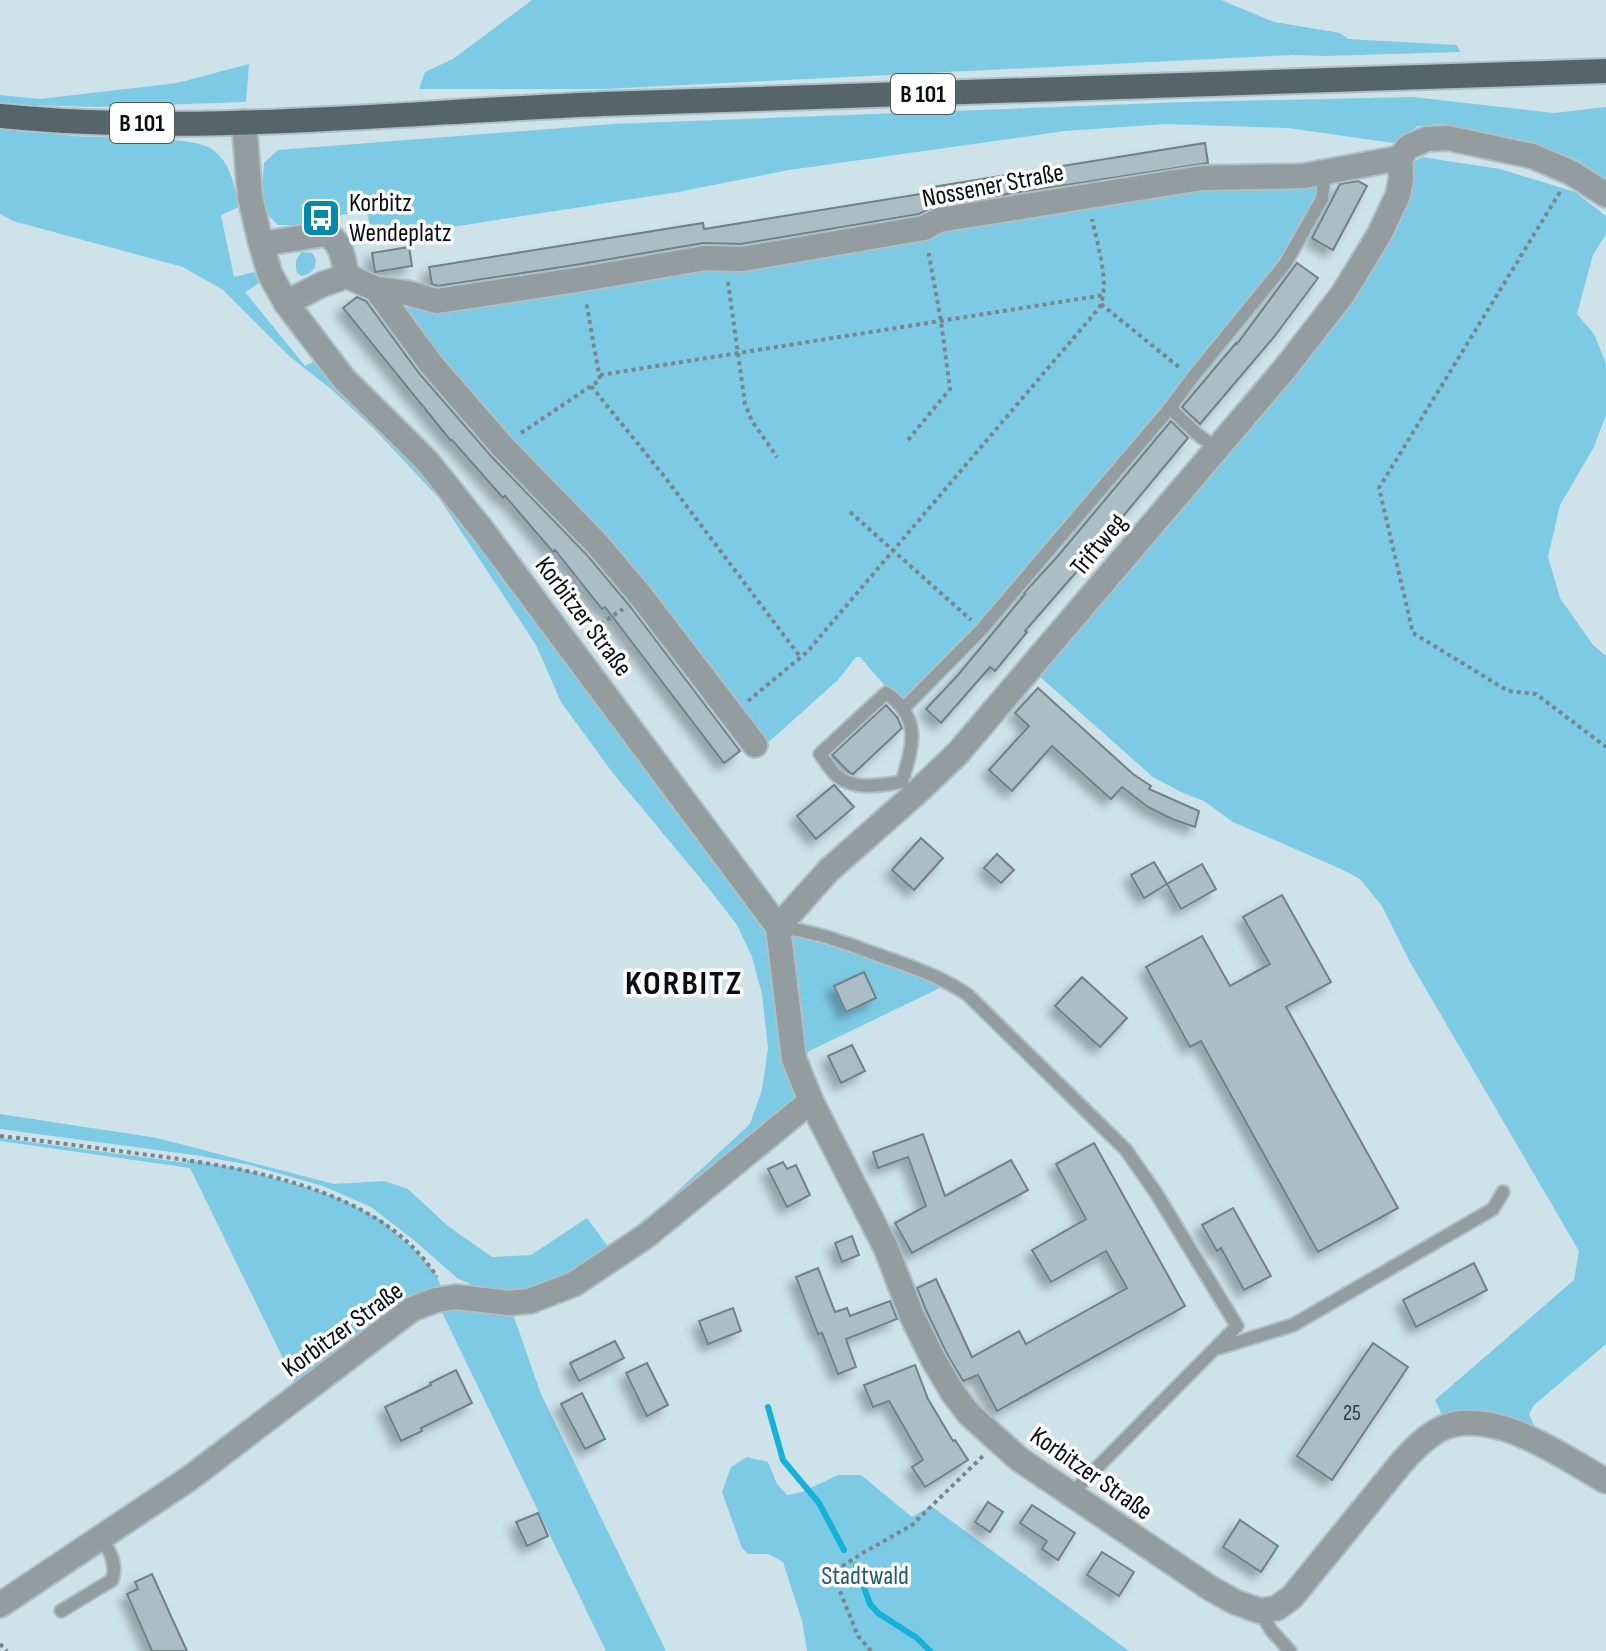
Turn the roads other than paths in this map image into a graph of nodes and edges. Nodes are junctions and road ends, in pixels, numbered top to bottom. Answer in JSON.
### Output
{"nodes":[{"id":1,"x":1606,"y":71,"type":"edge"},
{"id":2,"x":0,"y":116,"type":"edge"},
{"id":3,"x":244,"y":122,"type":"junction"},
{"id":4,"x":1400,"y":158,"type":"junction"},
{"id":5,"x":1325,"y":171,"type":"junction"},
{"id":6,"x":1606,"y":195,"type":"edge"},
{"id":7,"x":261,"y":244,"type":"junction"},
{"id":8,"x":347,"y":276,"type":"junction"},
{"id":9,"x":376,"y":289,"type":"junction"},
{"id":10,"x":286,"y":303,"type":"junction"},
{"id":11,"x":1170,"y":408,"type":"junction"},
{"id":12,"x":1217,"y":448,"type":"junction"},
{"id":13,"x":904,"y":708,"type":"junction"},
{"id":14,"x":755,"y":745,"type":"dead end"},
{"id":15,"x":908,"y":788,"type":"junction"},
{"id":16,"x":778,"y":927,"type":"junction"},
{"id":17,"x":811,"y":1101,"type":"junction"},
{"id":18,"x":1503,"y":1192,"type":"dead end"},
{"id":19,"x":1216,"y":1349,"type":"junction"},
{"id":20,"x":1606,"y":1481,"type":"edge"},
{"id":21,"x":1070,"y":1495,"type":"junction"},
{"id":22,"x":101,"y":1537,"type":"junction"},
{"id":23,"x":0,"y":1605,"type":"edge"},
{"id":24,"x":61,"y":1611,"type":"dead end"},
{"id":25,"x":1260,"y":1611,"type":"junction"},
{"id":26,"x":1290,"y":1651,"type":"edge"}],
"edges":[{"from":1,"to":3,"type":"main road","number":"B 101"},
{"from":2,"to":3,"type":"main road","number":"B 101"},
{"from":3,"to":7,"type":"street","name":"Korbitzer Straße"},
{"from":4,"to":5,"type":"street","name":"Nossener Straße"},
{"from":4,"to":6,"type":"street","name":"Nossener Straße"},
{"from":4,"to":12,"type":"street","name":"Triftweg"},
{"from":5,"to":9,"type":"street","name":"Nossener Straße"},
{"from":5,"to":11,"type":"lane"},
{"from":7,"to":8,"type":"street"},
{"from":7,"to":10,"type":"street","name":"Korbitzer Straße"},
{"from":8,"to":9,"type":"street"},
{"from":8,"to":10,"type":"street"},
{"from":9,"to":14,"type":"street"},
{"from":10,"to":16,"type":"street","name":"Korbitzer Straße"},
{"from":11,"to":12,"type":"lane"},
{"from":11,"to":13,"type":"lane"},
{"from":12,"to":15,"type":"street","name":"Triftweg"},
{"from":13,"to":15,"type":"lane"},
{"from":13,"to":15,"type":"lane"},
{"from":15,"to":16,"type":"street","name":"Triftweg"},
{"from":16,"to":17,"type":"street","name":"Korbitzer Straße"},
{"from":16,"to":19,"type":"lane"},
{"from":17,"to":21,"type":"street","name":"Korbitzer Straße"},
{"from":17,"to":22,"type":"street","name":"Korbitzer Straße"},
{"from":18,"to":19,"type":"lane"},
{"from":19,"to":21,"type":"lane"},
{"from":20,"to":25,"type":"street"},
{"from":21,"to":25,"type":"street","name":"Korbitzer Straße"},
{"from":22,"to":23,"type":"street","name":"Korbitzer Straße"},
{"from":22,"to":24,"type":"lane"},
{"from":25,"to":26,"type":"lane"}]}
